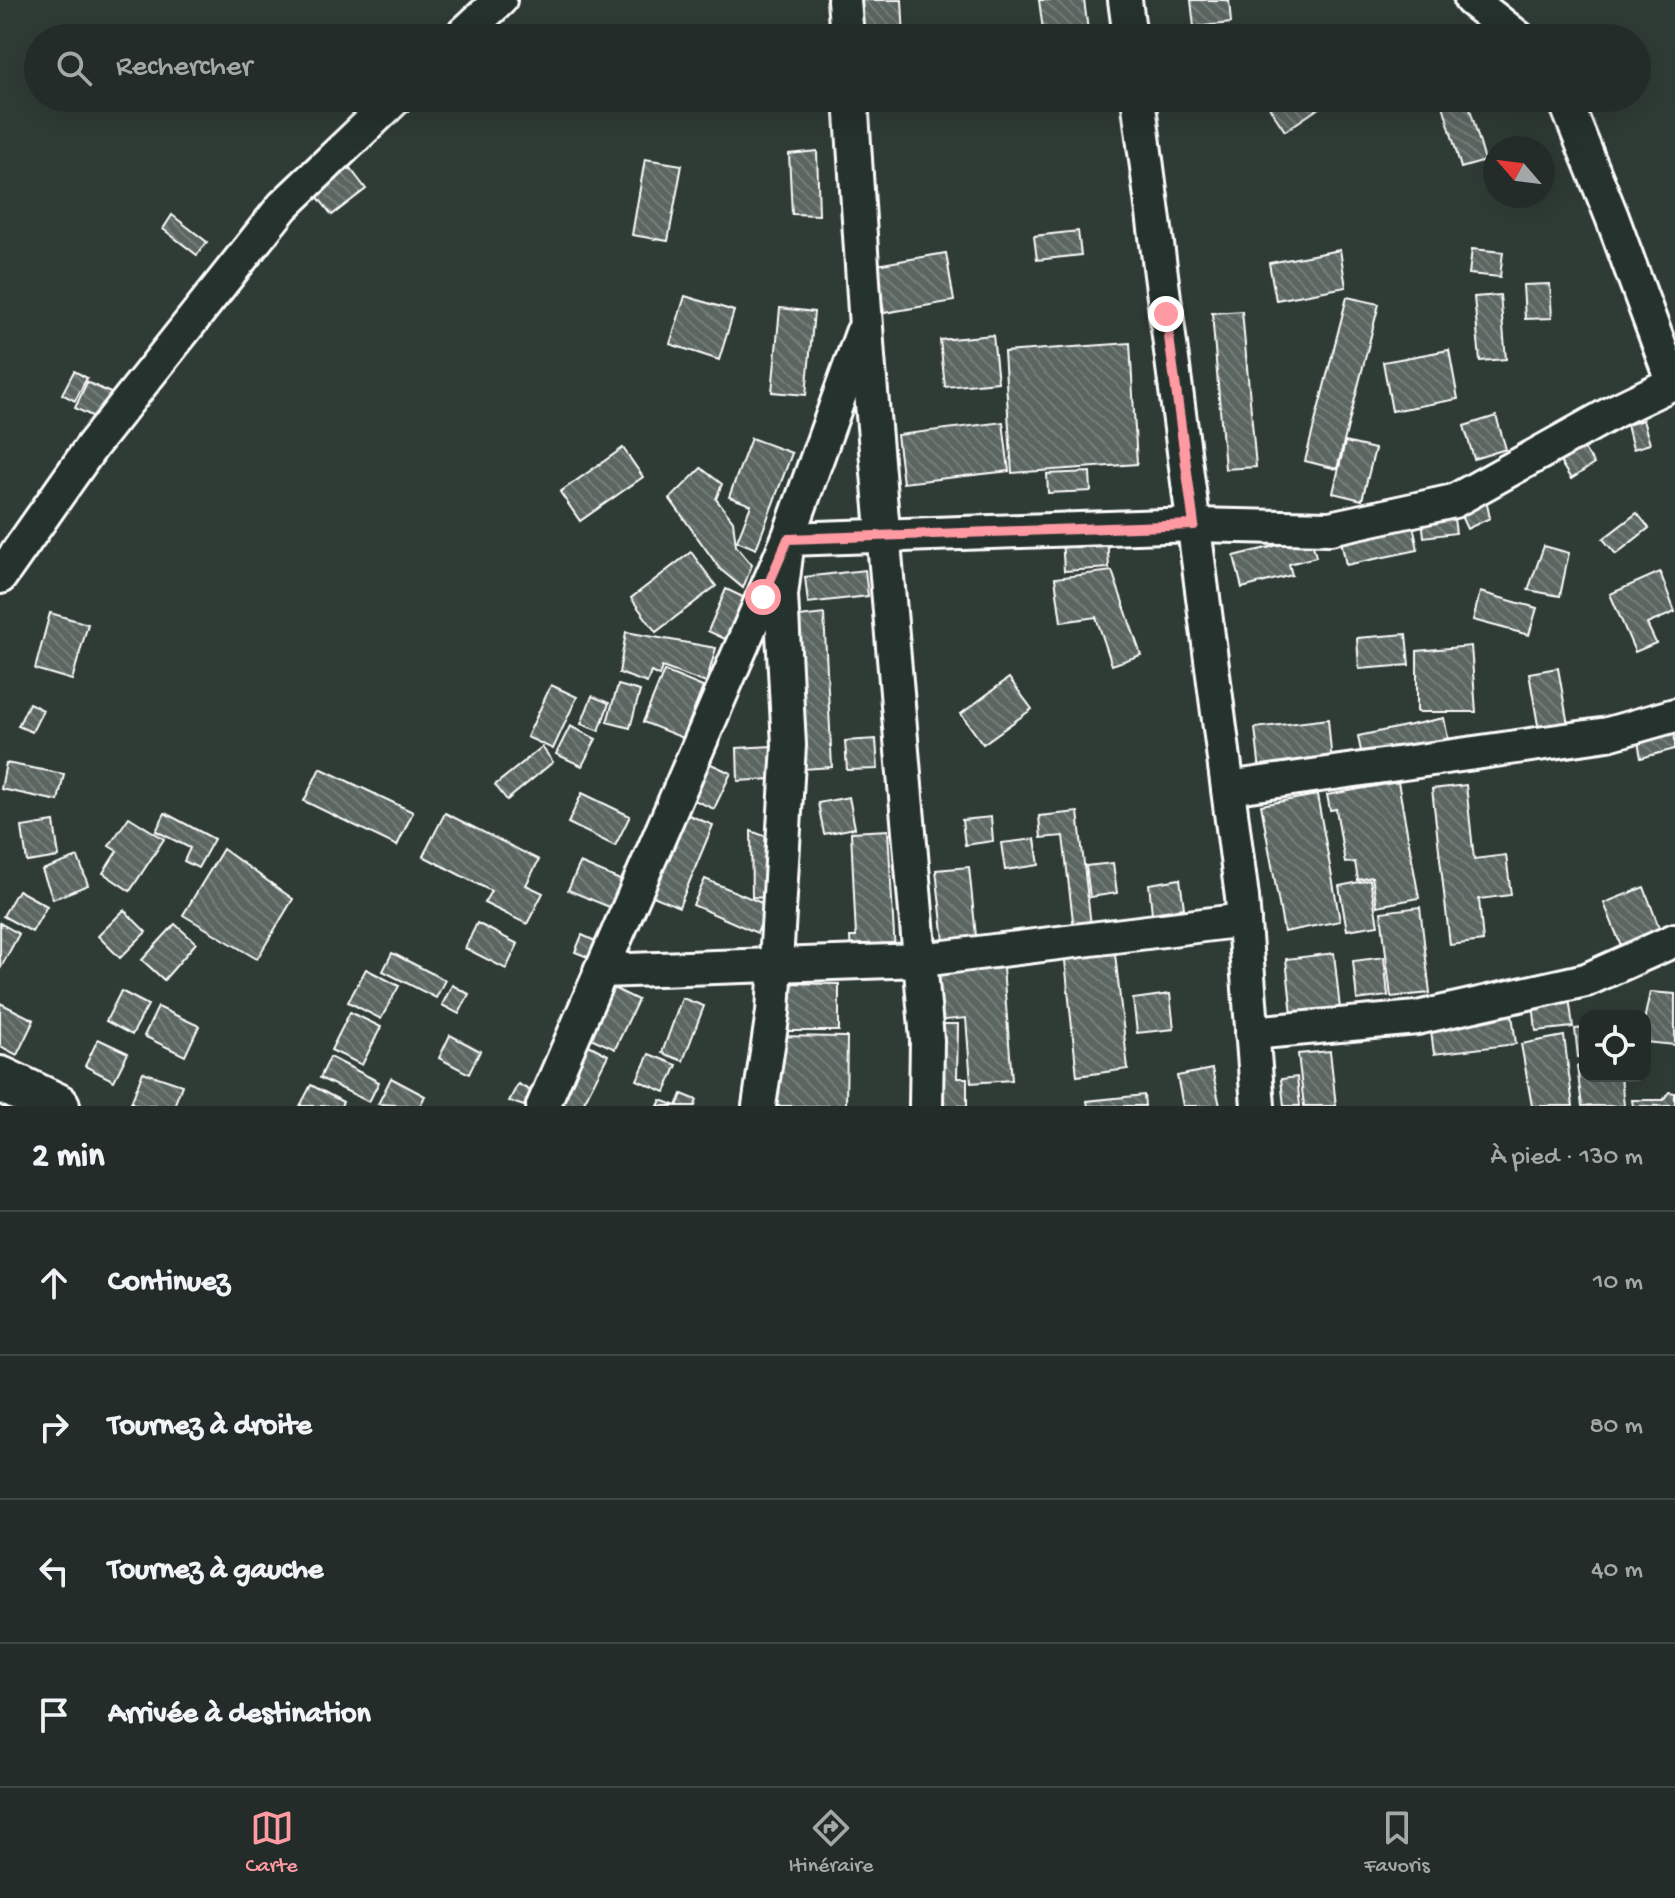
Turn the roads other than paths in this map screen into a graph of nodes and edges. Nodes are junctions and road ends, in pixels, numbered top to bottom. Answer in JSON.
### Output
{"nodes":[{"id":1,"x":500,"y":0,"type":"edge"},
{"id":2,"x":844,"y":0,"type":"edge"},
{"id":3,"x":1125,"y":0,"type":"edge"},
{"id":4,"x":1471,"y":0,"type":"edge"},
{"id":5,"x":474,"y":24,"type":"edge"},
{"id":6,"x":846,"y":24,"type":"edge"},
{"id":7,"x":1128,"y":24,"type":"edge"},
{"id":8,"x":1501,"y":24,"type":"edge"},
{"id":9,"x":381,"y":112,"type":"edge"},
{"id":10,"x":852,"y":112,"type":"edge"},
{"id":11,"x":1140,"y":112,"type":"edge"},
{"id":12,"x":1570,"y":112,"type":"edge"},
{"id":13,"x":866,"y":323,"type":"junction"},
{"id":14,"x":1194,"y":525,"type":"junction"},
{"id":15,"x":883,"y":534,"type":"junction"},
{"id":16,"x":788,"y":539,"type":"junction"},
{"id":17,"x":0,"y":577,"type":"edge"},
{"id":18,"x":1675,"y":715,"type":"edge"},
{"id":19,"x":1228,"y":788,"type":"junction"},
{"id":20,"x":1244,"y":920,"type":"junction"},
{"id":21,"x":1675,"y":940,"type":"edge"},
{"id":22,"x":921,"y":960,"type":"junction"},
{"id":23,"x":776,"y":965,"type":"junction"},
{"id":24,"x":600,"y":971,"type":"junction"},
{"id":25,"x":1252,"y":1033,"type":"junction"},
{"id":26,"x":0,"y":1079,"type":"edge"},
{"id":27,"x":57,"y":1106,"type":"edge"},
{"id":28,"x":543,"y":1106,"type":"edge"},
{"id":29,"x":759,"y":1106,"type":"edge"},
{"id":30,"x":926,"y":1106,"type":"edge"},
{"id":31,"x":1258,"y":1106,"type":"edge"}],
"edges":[{"from":1,"to":5,"type":"street"},
{"from":2,"to":6,"type":"street"},
{"from":3,"to":7,"type":"street"},
{"from":4,"to":8,"type":"street"},
{"from":9,"to":17,"type":"street"},
{"from":10,"to":13,"type":"street"},
{"from":11,"to":14,"type":"street"},
{"from":12,"to":14,"type":"street"},
{"from":13,"to":15,"type":"street"},
{"from":13,"to":16,"type":"street"},
{"from":14,"to":15,"type":"street"},
{"from":14,"to":19,"type":"street"},
{"from":15,"to":16,"type":"street"},
{"from":15,"to":22,"type":"street"},
{"from":16,"to":23,"type":"street"},
{"from":16,"to":24,"type":"street"},
{"from":18,"to":19,"type":"street"},
{"from":19,"to":20,"type":"street"},
{"from":20,"to":22,"type":"street"},
{"from":20,"to":25,"type":"street"},
{"from":21,"to":25,"type":"street"},
{"from":22,"to":23,"type":"street"},
{"from":22,"to":30,"type":"street"},
{"from":23,"to":24,"type":"street"},
{"from":23,"to":29,"type":"street"},
{"from":24,"to":28,"type":"street"},
{"from":25,"to":31,"type":"street"},
{"from":26,"to":27,"type":"main road"}]}
